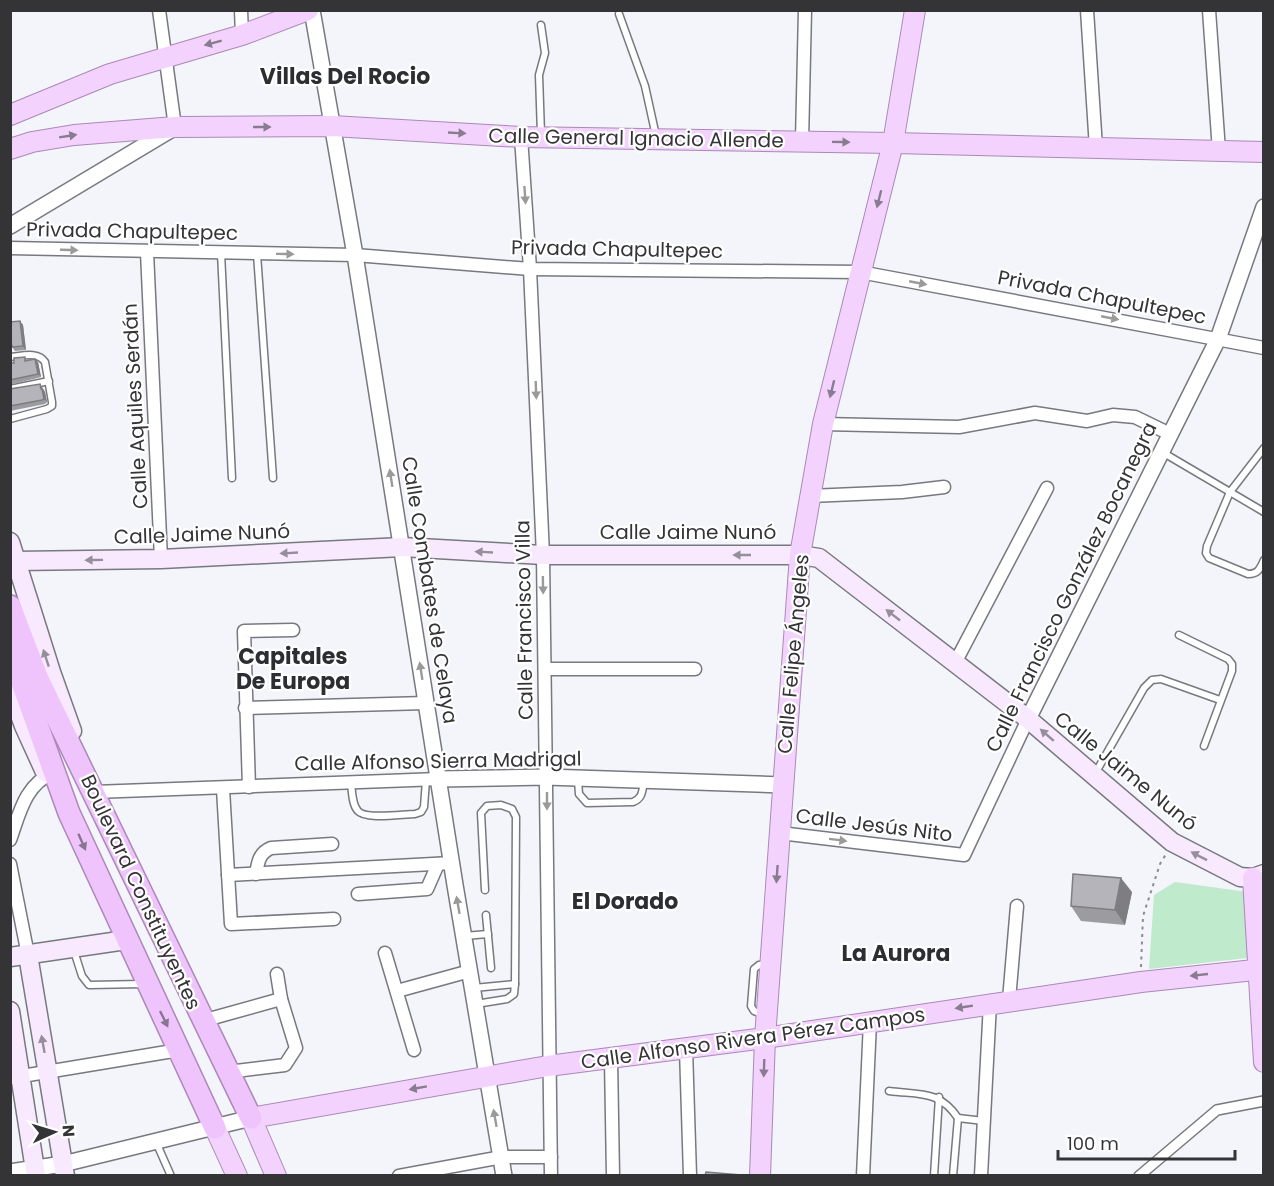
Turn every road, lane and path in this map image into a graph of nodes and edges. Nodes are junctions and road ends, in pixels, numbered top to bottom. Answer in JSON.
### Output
{"nodes":[{"id":1,"x":159,"y":10,"type":"edge"},
{"id":2,"x":241,"y":10,"type":"edge"},
{"id":3,"x":308,"y":10,"type":"edge"},
{"id":4,"x":312,"y":10,"type":"edge"},
{"id":5,"x":805,"y":10,"type":"edge"},
{"id":6,"x":915,"y":10,"type":"edge"},
{"id":7,"x":1087,"y":10,"type":"edge"},
{"id":8,"x":1209,"y":10,"type":"edge"},
{"id":9,"x":619,"y":14,"type":"dead end"},
{"id":10,"x":541,"y":25,"type":"dead end"},
{"id":11,"x":242,"y":35,"type":"junction"},
{"id":12,"x":165,"y":56,"type":"junction"},
{"id":13,"x":110,"y":74,"type":"junction"},
{"id":14,"x":10,"y":105,"type":"edge"},
{"id":15,"x":10,"y":115,"type":"edge"},
{"id":16,"x":332,"y":126,"type":"junction"},
{"id":17,"x":175,"y":127,"type":"junction"},
{"id":18,"x":521,"y":137,"type":"junction"},
{"id":19,"x":542,"y":137,"type":"junction"},
{"id":20,"x":657,"y":139,"type":"junction"},
{"id":21,"x":802,"y":141,"type":"junction"},
{"id":22,"x":893,"y":143,"type":"junction"},
{"id":23,"x":1096,"y":148,"type":"junction"},
{"id":24,"x":10,"y":149,"type":"edge"},
{"id":25,"x":1219,"y":151,"type":"junction"},
{"id":26,"x":1263,"y":152,"type":"edge"},
{"id":27,"x":1263,"y":207,"type":"edge"},
{"id":28,"x":10,"y":226,"type":"edge"},
{"id":29,"x":10,"y":248,"type":"edge"},
{"id":30,"x":147,"y":252,"type":"junction"},
{"id":31,"x":221,"y":253,"type":"junction"},
{"id":32,"x":257,"y":254,"type":"junction"},
{"id":33,"x":355,"y":255,"type":"junction"},
{"id":34,"x":530,"y":269,"type":"junction"},
{"id":35,"x":860,"y":272,"type":"junction"},
{"id":36,"x":1218,"y":339,"type":"junction"},
{"id":37,"x":1263,"y":348,"type":"edge"},
{"id":38,"x":10,"y":357,"type":"edge"},
{"id":39,"x":49,"y":381,"type":"junction"},
{"id":40,"x":10,"y":389,"type":"edge"},
{"id":41,"x":10,"y":419,"type":"edge"},
{"id":42,"x":823,"y":424,"type":"junction"},
{"id":43,"x":1170,"y":434,"type":"junction"},
{"id":44,"x":1263,"y":448,"type":"edge"},
{"id":45,"x":1161,"y":452,"type":"junction"},
{"id":46,"x":232,"y":478,"type":"dead end"},
{"id":47,"x":273,"y":478,"type":"dead end"},
{"id":48,"x":944,"y":488,"type":"dead end"},
{"id":49,"x":1047,"y":488,"type":"dead end"},
{"id":50,"x":1230,"y":492,"type":"junction"},
{"id":51,"x":810,"y":496,"type":"junction"},
{"id":52,"x":1263,"y":512,"type":"edge"},
{"id":53,"x":10,"y":542,"type":"edge"},
{"id":54,"x":402,"y":547,"type":"junction"},
{"id":55,"x":543,"y":555,"type":"junction"},
{"id":56,"x":800,"y":555,"type":"junction"},
{"id":57,"x":161,"y":559,"type":"junction"},
{"id":58,"x":1263,"y":560,"type":"edge"},
{"id":59,"x":16,"y":561,"type":"junction"},
{"id":60,"x":10,"y":606,"type":"edge"},
{"id":61,"x":293,"y":630,"type":"dead end"},
{"id":62,"x":1179,"y":635,"type":"dead end"},
{"id":63,"x":10,"y":649,"type":"edge"},
{"id":64,"x":955,"y":663,"type":"junction"},
{"id":65,"x":545,"y":669,"type":"junction"},
{"id":66,"x":695,"y":669,"type":"dead end"},
{"id":67,"x":10,"y":688,"type":"edge"},
{"id":68,"x":1220,"y":700,"type":"junction"},
{"id":69,"x":426,"y":703,"type":"junction"},
{"id":70,"x":245,"y":708,"type":"junction"},
{"id":71,"x":1028,"y":719,"type":"junction"},
{"id":72,"x":1204,"y":746,"type":"dead end"},
{"id":73,"x":50,"y":774,"type":"junction"},
{"id":74,"x":1094,"y":775,"type":"junction"},
{"id":75,"x":546,"y":777,"type":"junction"},
{"id":76,"x":578,"y":779,"type":"junction"},
{"id":77,"x":432,"y":780,"type":"junction"},
{"id":78,"x":644,"y":780,"type":"junction"},
{"id":79,"x":351,"y":783,"type":"junction"},
{"id":80,"x":783,"y":785,"type":"junction"},
{"id":81,"x":249,"y":787,"type":"junction"},
{"id":82,"x":223,"y":789,"type":"junction"},
{"id":83,"x":94,"y":792,"type":"junction"},
{"id":84,"x":780,"y":833,"type":"junction"},
{"id":85,"x":10,"y":840,"type":"edge"},
{"id":86,"x":1172,"y":842,"type":"junction"},
{"id":87,"x":332,"y":844,"type":"dead end"},
{"id":88,"x":964,"y":855,"type":"joint"},
{"id":89,"x":10,"y":864,"type":"edge"},
{"id":90,"x":445,"y":864,"type":"junction"},
{"id":91,"x":256,"y":874,"type":"junction"},
{"id":92,"x":228,"y":875,"type":"junction"},
{"id":93,"x":1258,"y":876,"type":"edge"},
{"id":94,"x":485,"y":890,"type":"dead end"},
{"id":95,"x":358,"y":894,"type":"dead end"},
{"id":96,"x":1017,"y":906,"type":"dead end"},
{"id":97,"x":486,"y":915,"type":"dead end"},
{"id":98,"x":334,"y":919,"type":"dead end"},
{"id":99,"x":488,"y":934,"type":"junction"},
{"id":100,"x":464,"y":936,"type":"junction"},
{"id":101,"x":126,"y":940,"type":"junction"},
{"id":102,"x":73,"y":947,"type":"junction"},
{"id":103,"x":385,"y":953,"type":"dead end"},
{"id":104,"x":19,"y":956,"type":"edge"},
{"id":105,"x":491,"y":968,"type":"dead end"},
{"id":106,"x":1260,"y":969,"type":"edge"},
{"id":107,"x":470,"y":971,"type":"junction"},
{"id":108,"x":277,"y":974,"type":"dead end"},
{"id":109,"x":1141,"y":982,"type":"junction"},
{"id":110,"x":147,"y":984,"type":"junction"},
{"id":111,"x":515,"y":984,"type":"junction"},
{"id":112,"x":479,"y":988,"type":"junction"},
{"id":113,"x":397,"y":991,"type":"junction"},
{"id":114,"x":281,"y":999,"type":"junction"},
{"id":115,"x":1000,"y":1001,"type":"junction"},
{"id":116,"x":482,"y":1004,"type":"junction"},
{"id":117,"x":10,"y":1011,"type":"edge"},
{"id":118,"x":202,"y":1021,"type":"junction"},
{"id":119,"x":870,"y":1022,"type":"junction"},
{"id":120,"x":765,"y":1038,"type":"junction"},
{"id":121,"x":686,"y":1049,"type":"junction"},
{"id":122,"x":179,"y":1050,"type":"junction"},
{"id":123,"x":414,"y":1050,"type":"dead end"},
{"id":124,"x":611,"y":1059,"type":"junction"},
{"id":125,"x":1263,"y":1062,"type":"edge"},
{"id":126,"x":548,"y":1066,"type":"junction"},
{"id":127,"x":48,"y":1072,"type":"junction"},
{"id":128,"x":228,"y":1072,"type":"junction"},
{"id":129,"x":488,"y":1076,"type":"junction"},
{"id":130,"x":16,"y":1077,"type":"edge"},
{"id":131,"x":889,"y":1091,"type":"dead end"},
{"id":132,"x":939,"y":1097,"type":"junction"},
{"id":133,"x":1263,"y":1101,"type":"edge"},
{"id":134,"x":251,"y":1118,"type":"junction"},
{"id":135,"x":958,"y":1118,"type":"junction"},
{"id":136,"x":984,"y":1121,"type":"junction"},
{"id":137,"x":215,"y":1128,"type":"junction"},
{"id":138,"x":156,"y":1142,"type":"junction"},
{"id":139,"x":502,"y":1157,"type":"junction"},
{"id":140,"x":551,"y":1157,"type":"junction"},
{"id":141,"x":64,"y":1170,"type":"edge"},
{"id":142,"x":10,"y":1172,"type":"edge"},
{"id":143,"x":36,"y":1172,"type":"edge"},
{"id":144,"x":171,"y":1176,"type":"edge"},
{"id":145,"x":237,"y":1176,"type":"edge"},
{"id":146,"x":276,"y":1176,"type":"edge"},
{"id":147,"x":399,"y":1176,"type":"edge"},
{"id":148,"x":504,"y":1176,"type":"edge"},
{"id":149,"x":551,"y":1176,"type":"edge"},
{"id":150,"x":613,"y":1176,"type":"edge"},
{"id":151,"x":690,"y":1176,"type":"edge"},
{"id":152,"x":760,"y":1176,"type":"edge"},
{"id":153,"x":864,"y":1176,"type":"edge"},
{"id":154,"x":934,"y":1176,"type":"edge"},
{"id":155,"x":953,"y":1176,"type":"edge"},
{"id":156,"x":981,"y":1176,"type":"edge"},
{"id":157,"x":1139,"y":1176,"type":"edge"}],
"edges":[{"from":1,"to":12,"type":"street"},
{"from":2,"to":11,"type":"street"},
{"from":3,"to":11,"type":"main road"},
{"from":4,"to":16,"type":"street","name":"Calle Combates de Celaya"},
{"from":5,"to":21,"type":"street"},
{"from":6,"to":22,"type":"main road","name":"Calle Felipe Ángeles"},
{"from":7,"to":23,"type":"street"},
{"from":8,"to":25,"type":"street"},
{"from":9,"to":20,"type":"lane"},
{"from":10,"to":19,"type":"lane"},
{"from":11,"to":12,"type":"main road","one_way":true},
{"from":12,"to":13,"type":"main road"},
{"from":12,"to":17,"type":"street"},
{"from":13,"to":14,"type":"main road"},
{"from":13,"to":15,"type":"main road"},
{"from":17,"to":16,"type":"main road","name":"Calle General Ignacio Allende","one_way":true},
{"from":16,"to":18,"type":"main road","name":"Calle General Ignacio Allende","one_way":true},
{"from":16,"to":33,"type":"street","name":"Calle Combates de Celaya"},
{"from":24,"to":17,"type":"main road","name":"Calle General Ignacio Allende","one_way":true},
{"from":17,"to":28,"type":"street"},
{"from":18,"to":19,"type":"main road","name":"Calle General Ignacio Allende"},
{"from":18,"to":34,"type":"street","name":"Calle Francisco Villa","one_way":true},
{"from":19,"to":20,"type":"main road","name":"Calle General Ignacio Allende"},
{"from":20,"to":21,"type":"main road","name":"Calle General Ignacio Allende"},
{"from":21,"to":22,"type":"main road","name":"Calle General Ignacio Allende","one_way":true},
{"from":22,"to":23,"type":"main road","name":"Calle General Ignacio Allende"},
{"from":22,"to":35,"type":"main road","name":"Calle Felipe Ángeles","one_way":true},
{"from":23,"to":25,"type":"main road","name":"Calle General Ignacio Allende"},
{"from":25,"to":26,"type":"main road","name":"Calle General Ignacio Allende"},
{"from":27,"to":36,"type":"street","name":"Calle Francisco González Bocanegra"},
{"from":29,"to":30,"type":"street","name":"Privada Chapultepec","one_way":true},
{"from":30,"to":31,"type":"street","name":"Privada Chapultepec"},
{"from":30,"to":57,"type":"street","name":"Calle Aquiles Serdán"},
{"from":31,"to":32,"type":"street","name":"Privada Chapultepec"},
{"from":31,"to":46,"type":"lane"},
{"from":32,"to":33,"type":"street","name":"Privada Chapultepec","one_way":true},
{"from":32,"to":47,"type":"lane"},
{"from":33,"to":34,"type":"street","name":"Privada Chapultepec"},
{"from":54,"to":33,"type":"street","name":"Calle Combates de Celaya","one_way":true},
{"from":34,"to":35,"type":"street","name":"Privada Chapultepec"},
{"from":34,"to":55,"type":"street","name":"Calle Francisco Villa","one_way":true},
{"from":35,"to":36,"type":"street","name":"Privada Chapultepec","one_way":true},
{"from":35,"to":42,"type":"main road","name":"Calle Felipe Ángeles","one_way":true},
{"from":36,"to":37,"type":"street","name":"Privada Chapultepec"},
{"from":36,"to":43,"type":"street","name":"Calle Francisco González Bocanegra"},
{"from":38,"to":39,"type":"lane"},
{"from":39,"to":40,"type":"lane"},
{"from":39,"to":41,"type":"lane"},
{"from":42,"to":43,"type":"street"},
{"from":42,"to":51,"type":"main road","name":"Calle Felipe Ángeles"},
{"from":43,"to":45,"type":"street","name":"Calle Francisco González Bocanegra"},
{"from":44,"to":50,"type":"lane"},
{"from":45,"to":50,"type":"lane"},
{"from":45,"to":71,"type":"street","name":"Calle Francisco González Bocanegra"},
{"from":48,"to":51,"type":"street"},
{"from":49,"to":64,"type":"street"},
{"from":50,"to":52,"type":"lane"},
{"from":50,"to":58,"type":"lane"},
{"from":51,"to":56,"type":"main road","name":"Calle Felipe Ángeles"},
{"from":53,"to":59,"type":"main road"},
{"from":55,"to":54,"type":"main road","name":"Calle Jaime Nunó","one_way":true},
{"from":54,"to":57,"type":"main road","name":"Calle Jaime Nunó","one_way":true},
{"from":69,"to":54,"type":"street","name":"Calle Combates de Celaya","one_way":true},
{"from":56,"to":55,"type":"main road","name":"Calle Jaime Nunó","one_way":true},
{"from":55,"to":65,"type":"street","name":"Calle Francisco Villa","one_way":true},
{"from":64,"to":56,"type":"main road","name":"Calle Jaime Nunó","one_way":true},
{"from":56,"to":80,"type":"main road","name":"Calle Felipe Ángeles"},
{"from":57,"to":59,"type":"main road","name":"Calle Jaime Nunó","one_way":true},
{"from":83,"to":59,"type":"main road","one_way":true},
{"from":60,"to":83,"type":"highway","name":"Boulevard Constituyentes"},
{"from":61,"to":70,"type":"street"},
{"from":62,"to":68,"type":"lane"},
{"from":63,"to":73,"type":"highway","name":"Boulevard Constituyentes"},
{"from":64,"to":71,"type":"main road","name":"Calle Jaime Nunó"},
{"from":65,"to":66,"type":"street"},
{"from":65,"to":75,"type":"street","name":"Calle Francisco Villa"},
{"from":67,"to":73,"type":"main road"},
{"from":68,"to":72,"type":"lane"},
{"from":68,"to":74,"type":"lane"},
{"from":69,"to":70,"type":"street"},
{"from":69,"to":77,"type":"street","name":"Calle Combates de Celaya"},
{"from":70,"to":81,"type":"street"},
{"from":74,"to":71,"type":"main road","name":"Calle Jaime Nunó","one_way":true},
{"from":71,"to":88,"type":"street","name":"Calle Francisco González Bocanegra"},
{"from":73,"to":85,"type":"street"},
{"from":73,"to":101,"type":"highway","name":"Boulevard Constituyentes","one_way":true},
{"from":74,"to":86,"type":"main road","name":"Calle Jaime Nunó"},
{"from":75,"to":76,"type":"street","name":"Calle Alfonso Sierra Madrigal"},
{"from":75,"to":77,"type":"street","name":"Calle Alfonso Sierra Madrigal"},
{"from":75,"to":126,"type":"street","name":"Calle Francisco Villa","one_way":true},
{"from":76,"to":78,"type":"street","name":"Calle Alfonso Sierra Madrigal"},
{"from":76,"to":78,"type":"lane"},
{"from":77,"to":79,"type":"street","name":"Calle Alfonso Sierra Madrigal"},
{"from":77,"to":79,"type":"lane"},
{"from":77,"to":90,"type":"street","name":"Calle Combates de Celaya"},
{"from":78,"to":80,"type":"street","name":"Calle Alfonso Sierra Madrigal"},
{"from":79,"to":81,"type":"street","name":"Calle Alfonso Sierra Madrigal"},
{"from":80,"to":84,"type":"main road","name":"Calle Felipe Ángeles"},
{"from":81,"to":82,"type":"street","name":"Calle Alfonso Sierra Madrigal"},
{"from":82,"to":83,"type":"street","name":"Calle Alfonso Sierra Madrigal"},
{"from":82,"to":92,"type":"street"},
{"from":83,"to":118,"type":"highway","name":"Boulevard Constituyentes"},
{"from":84,"to":88,"type":"street","name":"Calle Jesús Nito","one_way":true},
{"from":84,"to":120,"type":"main road","name":"Calle Felipe Ángeles","one_way":true},
{"from":93,"to":86,"type":"main road","name":"Calle Jaime Nunó","one_way":true},
{"from":86,"to":109,"type":"path"},
{"from":87,"to":91,"type":"street"},
{"from":89,"to":104,"type":"street"},
{"from":90,"to":91,"type":"street"},
{"from":90,"to":95,"type":"street"},
{"from":100,"to":90,"type":"street","name":"Calle Combates de Celaya","one_way":true},
{"from":91,"to":92,"type":"street"},
{"from":92,"to":98,"type":"street"},
{"from":93,"to":106,"type":"main road"},
{"from":94,"to":111,"type":"lane"},
{"from":96,"to":115,"type":"street"},
{"from":97,"to":99,"type":"lane"},
{"from":99,"to":100,"type":"lane"},
{"from":99,"to":105,"type":"lane"},
{"from":100,"to":107,"type":"street","name":"Calle Combates de Celaya"},
{"from":101,"to":102,"type":"main road"},
{"from":101,"to":110,"type":"highway","name":"Boulevard Constituyentes"},
{"from":102,"to":104,"type":"main road"},
{"from":102,"to":110,"type":"lane"},
{"from":103,"to":113,"type":"street"},
{"from":127,"to":104,"type":"main road","one_way":true},
{"from":106,"to":109,"type":"main road","name":"Calle Alfonso Rivera Pérez Campos","one_way":true},
{"from":106,"to":125,"type":"main road"},
{"from":107,"to":112,"type":"street","name":"Calle Combates de Celaya"},
{"from":107,"to":113,"type":"street"},
{"from":108,"to":114,"type":"street"},
{"from":109,"to":115,"type":"main road","name":"Calle Alfonso Rivera Pérez Campos"},
{"from":110,"to":122,"type":"highway","name":"Boulevard Constituyentes","one_way":true},
{"from":111,"to":112,"type":"lane"},
{"from":111,"to":116,"type":"lane"},
{"from":112,"to":116,"type":"street","name":"Calle Combates de Celaya"},
{"from":113,"to":123,"type":"street"},
{"from":114,"to":118,"type":"street"},
{"from":114,"to":128,"type":"street"},
{"from":115,"to":119,"type":"main road","name":"Calle Alfonso Rivera Pérez Campos","one_way":true},
{"from":115,"to":136,"type":"street"},
{"from":116,"to":129,"type":"street","name":"Calle Combates de Celaya"},
{"from":117,"to":130,"type":"main road"},
{"from":118,"to":128,"type":"highway","name":"Boulevard Constituyentes"},
{"from":119,"to":120,"type":"main road","name":"Calle Alfonso Rivera Pérez Campos"},
{"from":119,"to":153,"type":"street"},
{"from":120,"to":121,"type":"main road","name":"Calle Alfonso Rivera Pérez Campos"},
{"from":120,"to":152,"type":"main road","name":"Calle Felipe Ángeles","one_way":true},
{"from":121,"to":124,"type":"main road","name":"Calle Alfonso Rivera Pérez Campos"},
{"from":121,"to":151,"type":"street"},
{"from":122,"to":127,"type":"street"},
{"from":122,"to":137,"type":"highway","name":"Boulevard Constituyentes"},
{"from":124,"to":126,"type":"main road","name":"Calle Alfonso Rivera Pérez Campos"},
{"from":124,"to":150,"type":"street"},
{"from":126,"to":129,"type":"main road","name":"Calle Alfonso Rivera Pérez Campos"},
{"from":126,"to":140,"type":"street","name":"Calle Francisco Villa"},
{"from":127,"to":130,"type":"street"},
{"from":127,"to":141,"type":"main road"},
{"from":128,"to":134,"type":"highway","name":"Boulevard Constituyentes"},
{"from":129,"to":134,"type":"main road","name":"Calle Alfonso Rivera Pérez Campos","one_way":true},
{"from":139,"to":129,"type":"street","name":"Calle Combates de Celaya","one_way":true},
{"from":130,"to":143,"type":"main road"},
{"from":131,"to":132,"type":"lane"},
{"from":132,"to":135,"type":"lane"},
{"from":132,"to":154,"type":"lane"},
{"from":133,"to":157,"type":"street"},
{"from":134,"to":137,"type":"street"},
{"from":134,"to":146,"type":"main road","name":"Boulevard Constituyentes"},
{"from":135,"to":136,"type":"lane"},
{"from":135,"to":155,"type":"lane"},
{"from":136,"to":156,"type":"street"},
{"from":137,"to":138,"type":"street"},
{"from":137,"to":145,"type":"main road","name":"Boulevard Constituyentes"},
{"from":138,"to":141,"type":"street"},
{"from":138,"to":144,"type":"lane"},
{"from":139,"to":140,"type":"street"},
{"from":139,"to":147,"type":"street"},
{"from":139,"to":148,"type":"street","name":"Calle Combates de Celaya"},
{"from":140,"to":149,"type":"street","name":"Calle Francisco Villa"},
{"from":141,"to":143,"type":"street"},
{"from":142,"to":143,"type":"street"}]}
